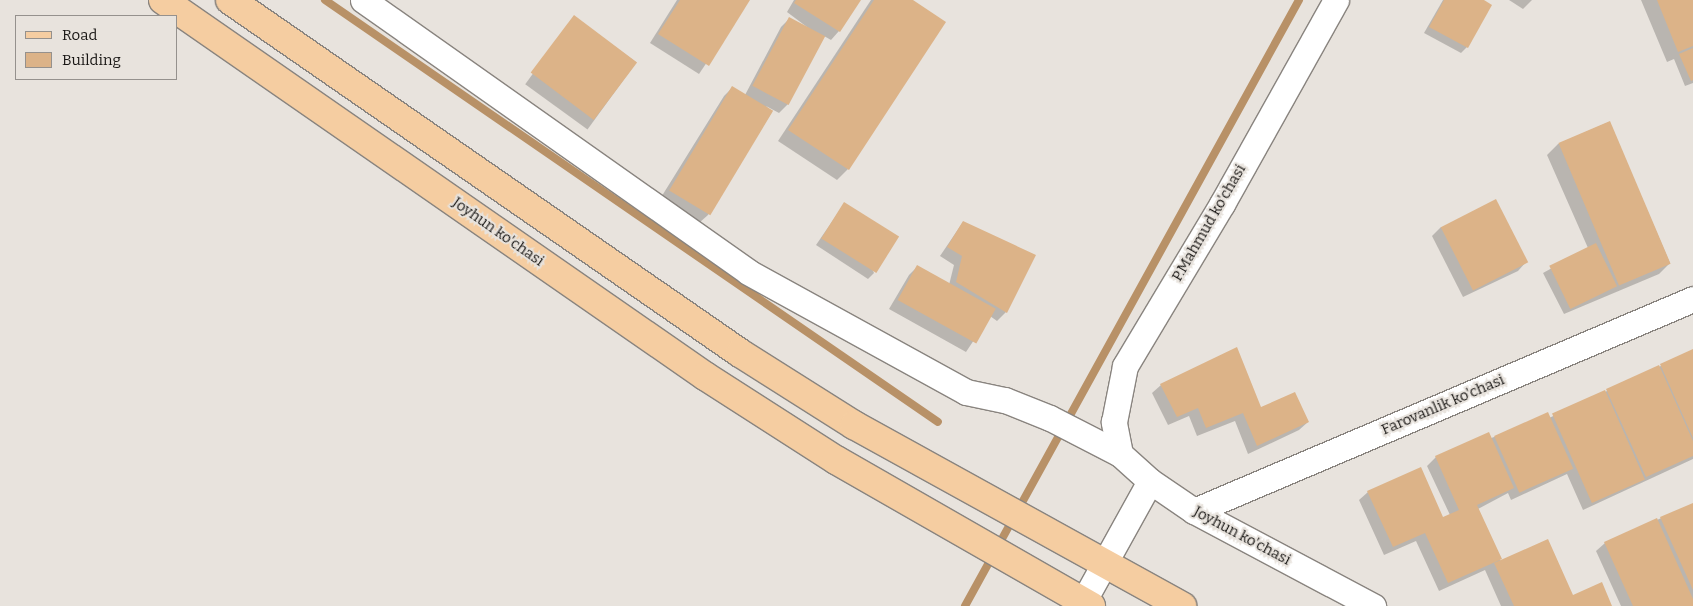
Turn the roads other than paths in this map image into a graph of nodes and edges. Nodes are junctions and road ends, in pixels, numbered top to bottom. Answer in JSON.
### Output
{"nodes":[{"id":1,"x":163,"y":0,"type":"edge"},
{"id":2,"x":230,"y":0,"type":"edge"},
{"id":3,"x":363,"y":0,"type":"edge"},
{"id":4,"x":1336,"y":0,"type":"edge"},
{"id":5,"x":1693,"y":299,"type":"edge"},
{"id":6,"x":1120,"y":454,"type":"junction"},
{"id":7,"x":1150,"y":481,"type":"junction"},
{"id":8,"x":1194,"y":511,"type":"junction"},
{"id":9,"x":1106,"y":562,"type":"junction"},
{"id":10,"x":1080,"y":599,"type":"edge"},
{"id":11,"x":1182,"y":606,"type":"edge"},
{"id":12,"x":1373,"y":606,"type":"edge"}],
"edges":[{"from":1,"to":10,"type":"main road","name":"Joyhun ko'chasi"},
{"from":2,"to":9,"type":"main road"},
{"from":3,"to":6,"type":"street","name":"Joyhun ko'chasi"},
{"from":4,"to":6,"type":"street","name":"P.Mahmud ko'chasi"},
{"from":5,"to":8,"type":"street","name":"Farovanlik ko'chasi"},
{"from":6,"to":7,"type":"street","name":"Joyhun ko'chasi"},
{"from":7,"to":8,"type":"street","name":"Joyhun ko'chasi"},
{"from":7,"to":9,"type":"street"},
{"from":8,"to":12,"type":"street","name":"Joyhun ko'chasi"},
{"from":9,"to":10,"type":"street"},
{"from":9,"to":11,"type":"main road"}]}
